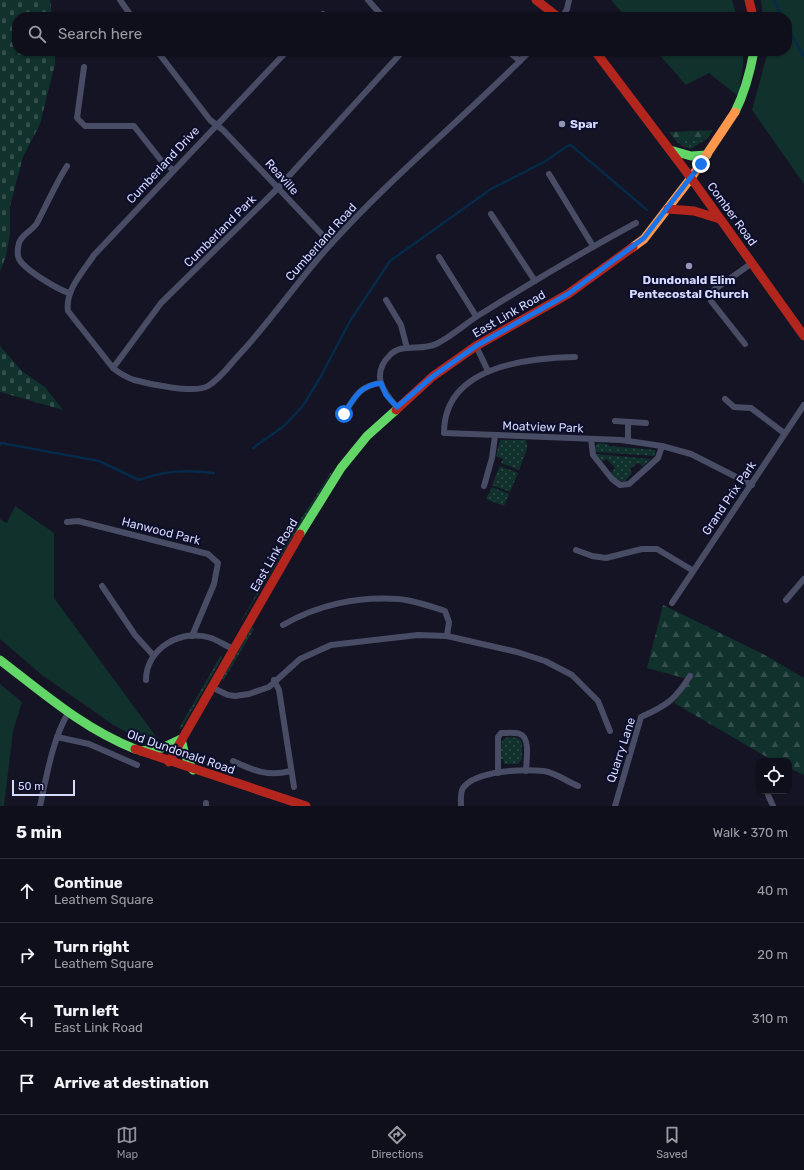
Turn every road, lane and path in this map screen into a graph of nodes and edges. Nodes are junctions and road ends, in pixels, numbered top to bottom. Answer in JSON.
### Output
{"nodes":[{"id":1,"x":120,"y":0,"type":"edge"},
{"id":2,"x":368,"y":0,"type":"edge"},
{"id":3,"x":536,"y":0,"type":"edge"},
{"id":4,"x":569,"y":0,"type":"edge"},
{"id":5,"x":749,"y":0,"type":"edge"},
{"id":6,"x":128,"y":12,"type":"edge"},
{"id":7,"x":379,"y":12,"type":"edge"},
{"id":8,"x":552,"y":12,"type":"edge"},
{"id":9,"x":565,"y":12,"type":"edge"},
{"id":10,"x":752,"y":12,"type":"edge"},
{"id":11,"x":161,"y":56,"type":"edge"},
{"id":12,"x":282,"y":56,"type":"edge"},
{"id":13,"x":398,"y":56,"type":"edge"},
{"id":14,"x":514,"y":56,"type":"edge"},
{"id":15,"x":525,"y":56,"type":"edge"},
{"id":16,"x":599,"y":56,"type":"edge"},
{"id":17,"x":753,"y":56,"type":"edge"},
{"id":18,"x":520,"y":61,"type":"junction"},
{"id":19,"x":84,"y":67,"type":"dead end"},
{"id":20,"x":216,"y":124,"type":"junction"},
{"id":21,"x":669,"y":149,"type":"junction"},
{"id":22,"x":707,"y":155,"type":"junction"},
{"id":23,"x":67,"y":166,"type":"dead end"},
{"id":24,"x":173,"y":170,"type":"junction"},
{"id":25,"x":550,"y":174,"type":"dead end"},
{"id":26,"x":692,"y":178,"type":"junction"},
{"id":27,"x":278,"y":188,"type":"junction"},
{"id":28,"x":668,"y":209,"type":"junction"},
{"id":29,"x":490,"y":214,"type":"dead end"},
{"id":30,"x":720,"y":219,"type":"junction"},
{"id":31,"x":636,"y":223,"type":"dead end"},
{"id":32,"x":331,"y":244,"type":"junction"},
{"id":33,"x":592,"y":246,"type":"junction"},
{"id":34,"x":439,"y":257,"type":"dead end"},
{"id":35,"x":752,"y":263,"type":"junction"},
{"id":36,"x":534,"y":281,"type":"junction"},
{"id":37,"x":69,"y":293,"type":"junction"},
{"id":38,"x":386,"y":300,"type":"dead end"},
{"id":39,"x":476,"y":316,"type":"junction"},
{"id":40,"x":804,"y":336,"type":"edge"},
{"id":41,"x":745,"y":344,"type":"dead end"},
{"id":42,"x":476,"y":346,"type":"junction"},
{"id":43,"x":407,"y":348,"type":"junction"},
{"id":44,"x":575,"y":357,"type":"dead end"},
{"id":45,"x":113,"y":368,"type":"junction"},
{"id":46,"x":488,"y":371,"type":"junction"},
{"id":47,"x":381,"y":383,"type":"junction"},
{"id":48,"x":725,"y":400,"type":"dead end"},
{"id":49,"x":804,"y":405,"type":"edge"},
{"id":50,"x":397,"y":407,"type":"junction"},
{"id":51,"x":344,"y":414,"type":"dead end"},
{"id":52,"x":614,"y":421,"type":"dead end"},
{"id":53,"x":628,"y":422,"type":"junction"},
{"id":54,"x":646,"y":423,"type":"dead end"},
{"id":55,"x":784,"y":433,"type":"junction"},
{"id":56,"x":495,"y":436,"type":"junction"},
{"id":57,"x":591,"y":439,"type":"junction"},
{"id":58,"x":628,"y":441,"type":"junction"},
{"id":59,"x":662,"y":446,"type":"junction"},
{"id":60,"x":752,"y":485,"type":"junction"},
{"id":61,"x":484,"y":486,"type":"dead end"},
{"id":62,"x":67,"y":522,"type":"dead end"},
{"id":63,"x":576,"y":550,"type":"dead end"},
{"id":64,"x":692,"y":570,"type":"junction"},
{"id":65,"x":804,"y":579,"type":"edge"},
{"id":66,"x":102,"y":586,"type":"dead end"},
{"id":67,"x":786,"y":600,"type":"dead end"},
{"id":68,"x":672,"y":603,"type":"dead end"},
{"id":69,"x":283,"y":625,"type":"dead end"},
{"id":70,"x":192,"y":636,"type":"junction"},
{"id":71,"x":448,"y":636,"type":"junction"},
{"id":72,"x":234,"y":649,"type":"junction"},
{"id":73,"x":153,"y":655,"type":"junction"},
{"id":74,"x":0,"y":660,"type":"edge"},
{"id":75,"x":690,"y":676,"type":"dead end"},
{"id":76,"x":146,"y":680,"type":"dead end"},
{"id":77,"x":274,"y":680,"type":"junction"},
{"id":78,"x":211,"y":688,"type":"junction"},
{"id":79,"x":68,"y":713,"type":"junction"},
{"id":80,"x":610,"y":731,"type":"dead end"},
{"id":81,"x":57,"y":737,"type":"junction"},
{"id":82,"x":181,"y":739,"type":"junction"},
{"id":83,"x":138,"y":752,"type":"junction"},
{"id":84,"x":233,"y":761,"type":"dead end"},
{"id":85,"x":169,"y":762,"type":"junction"},
{"id":86,"x":137,"y":765,"type":"dead end"},
{"id":87,"x":193,"y":770,"type":"junction"},
{"id":88,"x":291,"y":771,"type":"junction"},
{"id":89,"x":526,"y":771,"type":"junction"},
{"id":90,"x":498,"y":773,"type":"junction"},
{"id":91,"x":578,"y":786,"type":"dead end"},
{"id":92,"x":294,"y":787,"type":"dead end"},
{"id":93,"x":768,"y":795,"type":"dead end"},
{"id":94,"x":295,"y":804,"type":"edge"},
{"id":95,"x":40,"y":806,"type":"edge"},
{"id":96,"x":306,"y":806,"type":"edge"},
{"id":97,"x":461,"y":806,"type":"edge"},
{"id":98,"x":614,"y":806,"type":"edge"},
{"id":99,"x":773,"y":806,"type":"edge"}],
"edges":[{"from":1,"to":6,"type":"street"},
{"from":2,"to":7,"type":"street"},
{"from":3,"to":8,"type":"main road"},
{"from":4,"to":9,"type":"street"},
{"from":5,"to":10,"type":"main road"},
{"from":11,"to":20,"type":"street","name":"Reaville"},
{"from":12,"to":20,"type":"street","name":"Cumberland Drive"},
{"from":13,"to":27,"type":"street","name":"Cumberland Park"},
{"from":14,"to":18,"type":"street"},
{"from":15,"to":18,"type":"street","name":"Cumberland Road"},
{"from":16,"to":21,"type":"main road","name":"Comber Road"},
{"from":17,"to":22,"type":"main road","name":"East Link Road"},
{"from":18,"to":32,"type":"street","name":"Cumberland Road"},
{"from":19,"to":24,"type":"street"},
{"from":20,"to":24,"type":"street","name":"Cumberland Drive"},
{"from":20,"to":27,"type":"street","name":"Reaville"},
{"from":21,"to":22,"type":"main road"},
{"from":21,"to":26,"type":"main road","name":"Comber Road"},
{"from":22,"to":26,"type":"main road","name":"East Link Road"},
{"from":23,"to":37,"type":"street"},
{"from":24,"to":37,"type":"street","name":"Cumberland Drive"},
{"from":25,"to":33,"type":"street"},
{"from":26,"to":28,"type":"main road","name":"East Link Road"},
{"from":26,"to":30,"type":"main road","name":"Comber Road"},
{"from":27,"to":32,"type":"street","name":"Reaville"},
{"from":27,"to":45,"type":"street","name":"Cumberland Park"},
{"from":28,"to":30,"type":"main road"},
{"from":28,"to":42,"type":"main road","name":"East Link Road"},
{"from":29,"to":36,"type":"street"},
{"from":30,"to":35,"type":"main road","name":"Comber Road"},
{"from":31,"to":33,"type":"street"},
{"from":32,"to":45,"type":"street","name":"Cumberland Road"},
{"from":33,"to":36,"type":"street"},
{"from":34,"to":39,"type":"street"},
{"from":35,"to":40,"type":"main road","name":"Comber Road"},
{"from":35,"to":41,"type":"street"},
{"from":36,"to":39,"type":"street"},
{"from":37,"to":45,"type":"street","name":"Cumberland Drive"},
{"from":38,"to":43,"type":"street"},
{"from":39,"to":43,"type":"street"},
{"from":42,"to":46,"type":"street"},
{"from":42,"to":50,"type":"main road","name":"East Link Road"},
{"from":43,"to":47,"type":"street"},
{"from":44,"to":46,"type":"street","name":"Moatview Park"},
{"from":46,"to":56,"type":"street","name":"Moatview Park"},
{"from":47,"to":50,"type":"street"},
{"from":47,"to":51,"type":"street"},
{"from":48,"to":55,"type":"street"},
{"from":49,"to":55,"type":"street","name":"Grand Prix Park"},
{"from":50,"to":72,"type":"main road","name":"East Link Road"},
{"from":52,"to":53,"type":"street"},
{"from":53,"to":54,"type":"street"},
{"from":53,"to":58,"type":"street"},
{"from":55,"to":60,"type":"street","name":"Grand Prix Park"},
{"from":56,"to":57,"type":"street","name":"Moatview Park"},
{"from":56,"to":61,"type":"street","name":"Moatview Park"},
{"from":57,"to":58,"type":"street","name":"Moatview Park"},
{"from":57,"to":59,"type":"street","name":"Moatview Park"},
{"from":58,"to":59,"type":"street","name":"Moatview Park"},
{"from":59,"to":60,"type":"street","name":"Moatview Park"},
{"from":60,"to":64,"type":"street","name":"Grand Prix Park"},
{"from":62,"to":70,"type":"street","name":"Hanwood Park"},
{"from":63,"to":64,"type":"street"},
{"from":64,"to":68,"type":"street","name":"Grand Prix Park"},
{"from":65,"to":67,"type":"street"},
{"from":66,"to":73,"type":"street"},
{"from":69,"to":71,"type":"street"},
{"from":70,"to":72,"type":"street"},
{"from":70,"to":73,"type":"street"},
{"from":71,"to":77,"type":"street"},
{"from":71,"to":80,"type":"street"},
{"from":72,"to":78,"type":"main road","name":"East Link Road"},
{"from":73,"to":76,"type":"street"},
{"from":74,"to":79,"type":"main road","name":"Old Dundonald Road"},
{"from":75,"to":98,"type":"street","name":"Quarry Lane"},
{"from":77,"to":78,"type":"street"},
{"from":77,"to":88,"type":"street"},
{"from":78,"to":82,"type":"main road","name":"East Link Road"},
{"from":79,"to":81,"type":"street"},
{"from":79,"to":83,"type":"main road","name":"Old Dundonald Road"},
{"from":81,"to":86,"type":"street"},
{"from":81,"to":95,"type":"street"},
{"from":82,"to":83,"type":"main road"},
{"from":82,"to":85,"type":"main road","name":"East Link Road"},
{"from":82,"to":87,"type":"main road"},
{"from":83,"to":85,"type":"main road","name":"Old Dundonald Road"},
{"from":84,"to":88,"type":"street"},
{"from":85,"to":87,"type":"main road","name":"Old Dundonald Road"},
{"from":87,"to":94,"type":"main road","name":"Old Dundonald Road"},
{"from":88,"to":92,"type":"street"},
{"from":89,"to":90,"type":"street"},
{"from":89,"to":90,"type":"street"},
{"from":89,"to":91,"type":"street"},
{"from":90,"to":97,"type":"street"},
{"from":93,"to":99,"type":"street"},
{"from":94,"to":96,"type":"main road","name":"Old Dundonald Road"}]}
